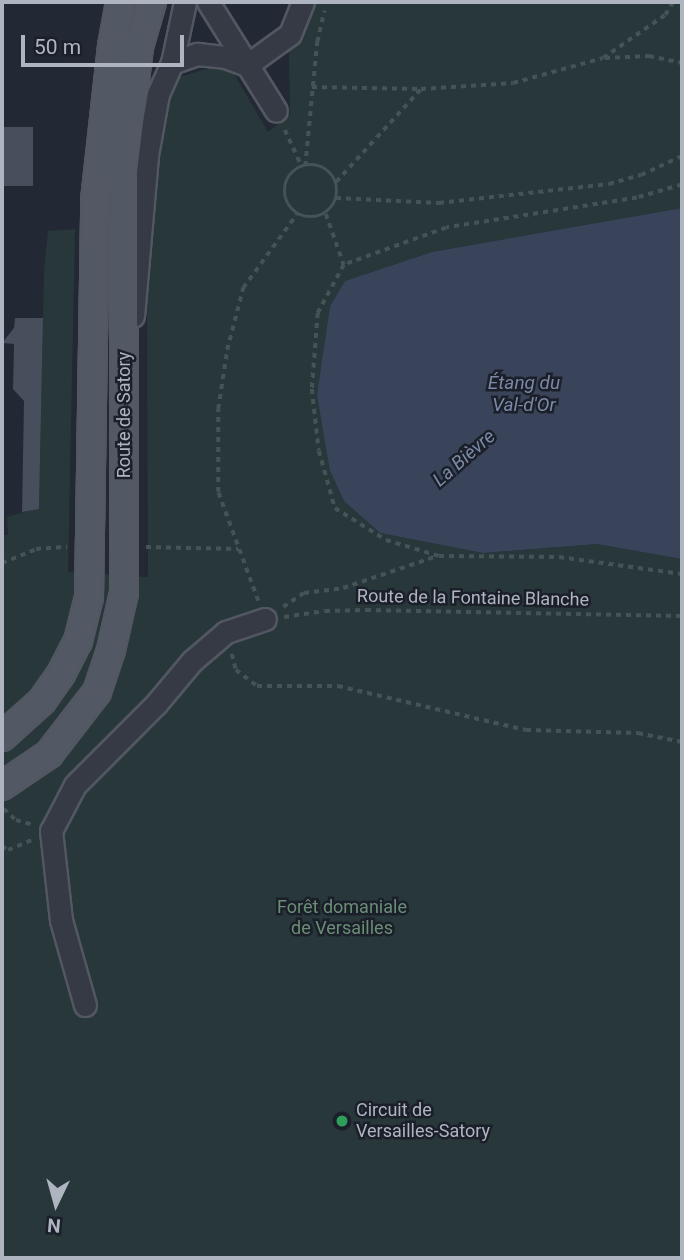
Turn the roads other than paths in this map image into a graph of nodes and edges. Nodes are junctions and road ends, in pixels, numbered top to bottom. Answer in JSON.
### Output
{"nodes":[{"id":1,"x":120,"y":2,"type":"edge"},
{"id":2,"x":152,"y":2,"type":"edge"},
{"id":3,"x":185,"y":2,"type":"edge"},
{"id":4,"x":208,"y":2,"type":"edge"},
{"id":5,"x":303,"y":2,"type":"edge"},
{"id":6,"x":172,"y":63,"type":"junction"},
{"id":7,"x":247,"y":65,"type":"junction"},
{"id":8,"x":276,"y":111,"type":"road end"},
{"id":9,"x":124,"y":377,"type":"junction"},
{"id":10,"x":265,"y":619,"type":"road end"},
{"id":11,"x":2,"y":737,"type":"edge"},
{"id":12,"x":2,"y":786,"type":"edge"},
{"id":13,"x":85,"y":1005,"type":"dead end"}],
"edges":[{"from":1,"to":11,"type":"main road","name":"Route de Satory"},
{"from":2,"to":9,"type":"main road","name":"Route de Satory"},
{"from":3,"to":6,"type":"street"},
{"from":4,"to":7,"type":"street"},
{"from":5,"to":7,"type":"street"},
{"from":6,"to":7,"type":"street"},
{"from":6,"to":9,"type":"street"},
{"from":7,"to":8,"type":"street"},
{"from":9,"to":12,"type":"main road","name":"Route de Satory"},
{"from":10,"to":13,"type":"street"}]}
